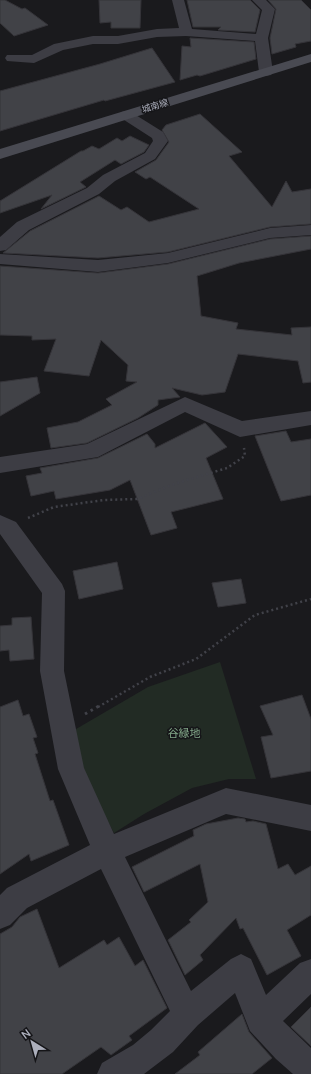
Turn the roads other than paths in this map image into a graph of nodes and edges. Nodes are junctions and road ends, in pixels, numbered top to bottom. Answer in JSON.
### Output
{"nodes":[{"id":1,"x":178,"y":0,"type":"edge"},
{"id":2,"x":258,"y":0,"type":"edge"},
{"id":3,"x":186,"y":32,"type":"junction"},
{"id":4,"x":261,"y":38,"type":"junction"},
{"id":5,"x":5,"y":55,"type":"edge"},
{"id":6,"x":311,"y":58,"type":"edge"},
{"id":7,"x":266,"y":72,"type":"junction"},
{"id":8,"x":126,"y":115,"type":"junction"},
{"id":9,"x":0,"y":154,"type":"edge"},
{"id":10,"x":311,"y":230,"type":"edge"},
{"id":11,"x":0,"y":246,"type":"edge"},
{"id":12,"x":0,"y":259,"type":"edge"},
{"id":13,"x":311,"y":418,"type":"edge"},
{"id":14,"x":0,"y":465,"type":"edge"},
{"id":15,"x":4,"y":526,"type":"edge"},
{"id":16,"x":311,"y":818,"type":"edge"},
{"id":17,"x":107,"y":851,"type":"junction"},
{"id":18,"x":0,"y":915,"type":"edge"},
{"id":19,"x":311,"y":974,"type":"edge"},
{"id":20,"x":186,"y":1014,"type":"junction"},
{"id":21,"x":261,"y":1020,"type":"junction"},
{"id":22,"x":311,"y":1069,"type":"edge"},
{"id":23,"x":114,"y":1074,"type":"edge"}],
"edges":[{"from":1,"to":3,"type":"street"},
{"from":2,"to":4,"type":"street"},
{"from":3,"to":4,"type":"street"},
{"from":3,"to":5,"type":"street"},
{"from":4,"to":7,"type":"street"},
{"from":6,"to":7,"type":"street","name":"城南線"},
{"from":7,"to":8,"type":"street","name":"城南線"},
{"from":8,"to":9,"type":"street","name":"城南線"},
{"from":8,"to":11,"type":"street"},
{"from":10,"to":12,"type":"street"},
{"from":13,"to":14,"type":"street"},
{"from":15,"to":17,"type":"street"},
{"from":16,"to":17,"type":"street"},
{"from":17,"to":18,"type":"street"},
{"from":17,"to":20,"type":"street"},
{"from":19,"to":21,"type":"street"},
{"from":20,"to":21,"type":"street"},
{"from":20,"to":23,"type":"street"},
{"from":21,"to":22,"type":"street"}]}
